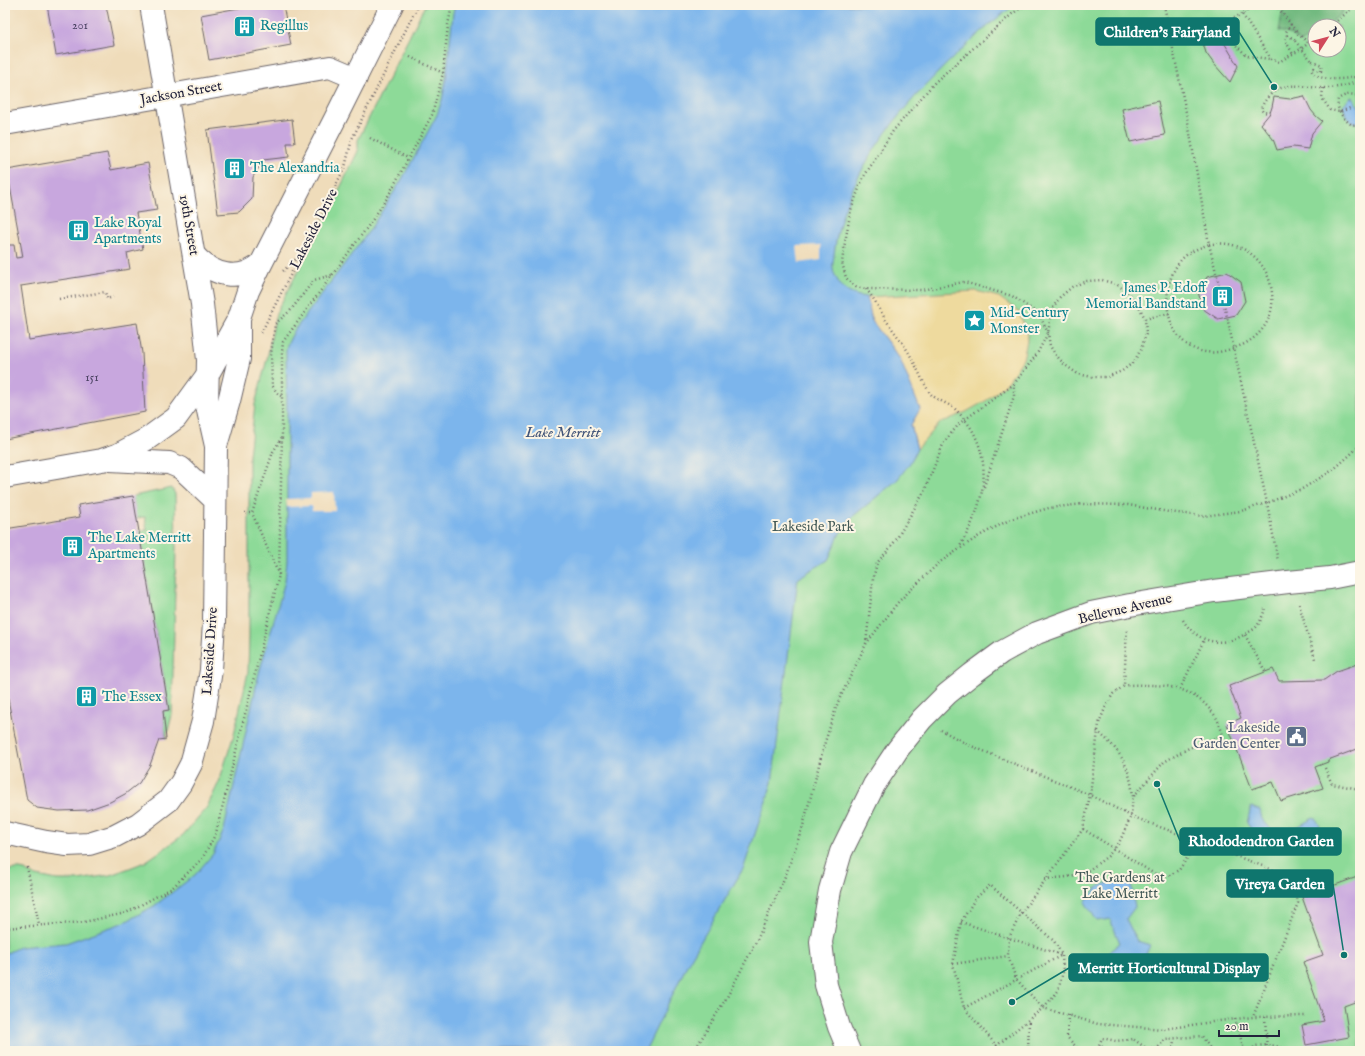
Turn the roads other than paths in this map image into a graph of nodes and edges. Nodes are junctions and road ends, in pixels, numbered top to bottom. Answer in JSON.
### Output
{"nodes":[{"id":1,"x":152,"y":5,"type":"edge"},
{"id":2,"x":392,"y":5,"type":"edge"},
{"id":3,"x":356,"y":78,"type":"junction"},
{"id":4,"x":166,"y":95,"type":"junction"},
{"id":5,"x":5,"y":124,"type":"edge"},
{"id":6,"x":194,"y":256,"type":"junction"},
{"id":7,"x":261,"y":264,"type":"junction"},
{"id":8,"x":239,"y":318,"type":"junction"},
{"id":9,"x":208,"y":374,"type":"junction"},
{"id":10,"x":216,"y":446,"type":"junction"},
{"id":11,"x":102,"y":460,"type":"junction"},
{"id":12,"x":5,"y":477,"type":"edge"},
{"id":13,"x":216,"y":500,"type":"junction"},
{"id":14,"x":1360,"y":572,"type":"edge"},
{"id":15,"x":5,"y":833,"type":"edge"},
{"id":16,"x":849,"y":1051,"type":"edge"}],
"edges":[{"from":1,"to":4,"type":"street","name":"19th Street"},
{"from":2,"to":3,"type":"street","name":"Lakeside Drive"},
{"from":3,"to":4,"type":"street","name":"Jackson Street"},
{"from":3,"to":7,"type":"street","name":"Lakeside Drive"},
{"from":4,"to":5,"type":"street","name":"Jackson Street"},
{"from":4,"to":6,"type":"street","name":"19th Street"},
{"from":6,"to":7,"type":"street"},
{"from":6,"to":9,"type":"street","name":"19th Street"},
{"from":7,"to":8,"type":"street","name":"Lakeside Drive"},
{"from":8,"to":9,"type":"street","name":"Lakeside Drive"},
{"from":8,"to":10,"type":"street","name":"Lakeside Drive"},
{"from":9,"to":10,"type":"street","name":"19th Street"},
{"from":9,"to":11,"type":"street","name":"Lakeside Drive"},
{"from":10,"to":13,"type":"street","name":"Lakeside Drive"},
{"from":11,"to":12,"type":"street"},
{"from":11,"to":13,"type":"street"},
{"from":13,"to":15,"type":"street","name":"Lakeside Drive"},
{"from":14,"to":16,"type":"street","name":"Bellevue Avenue"}]}
